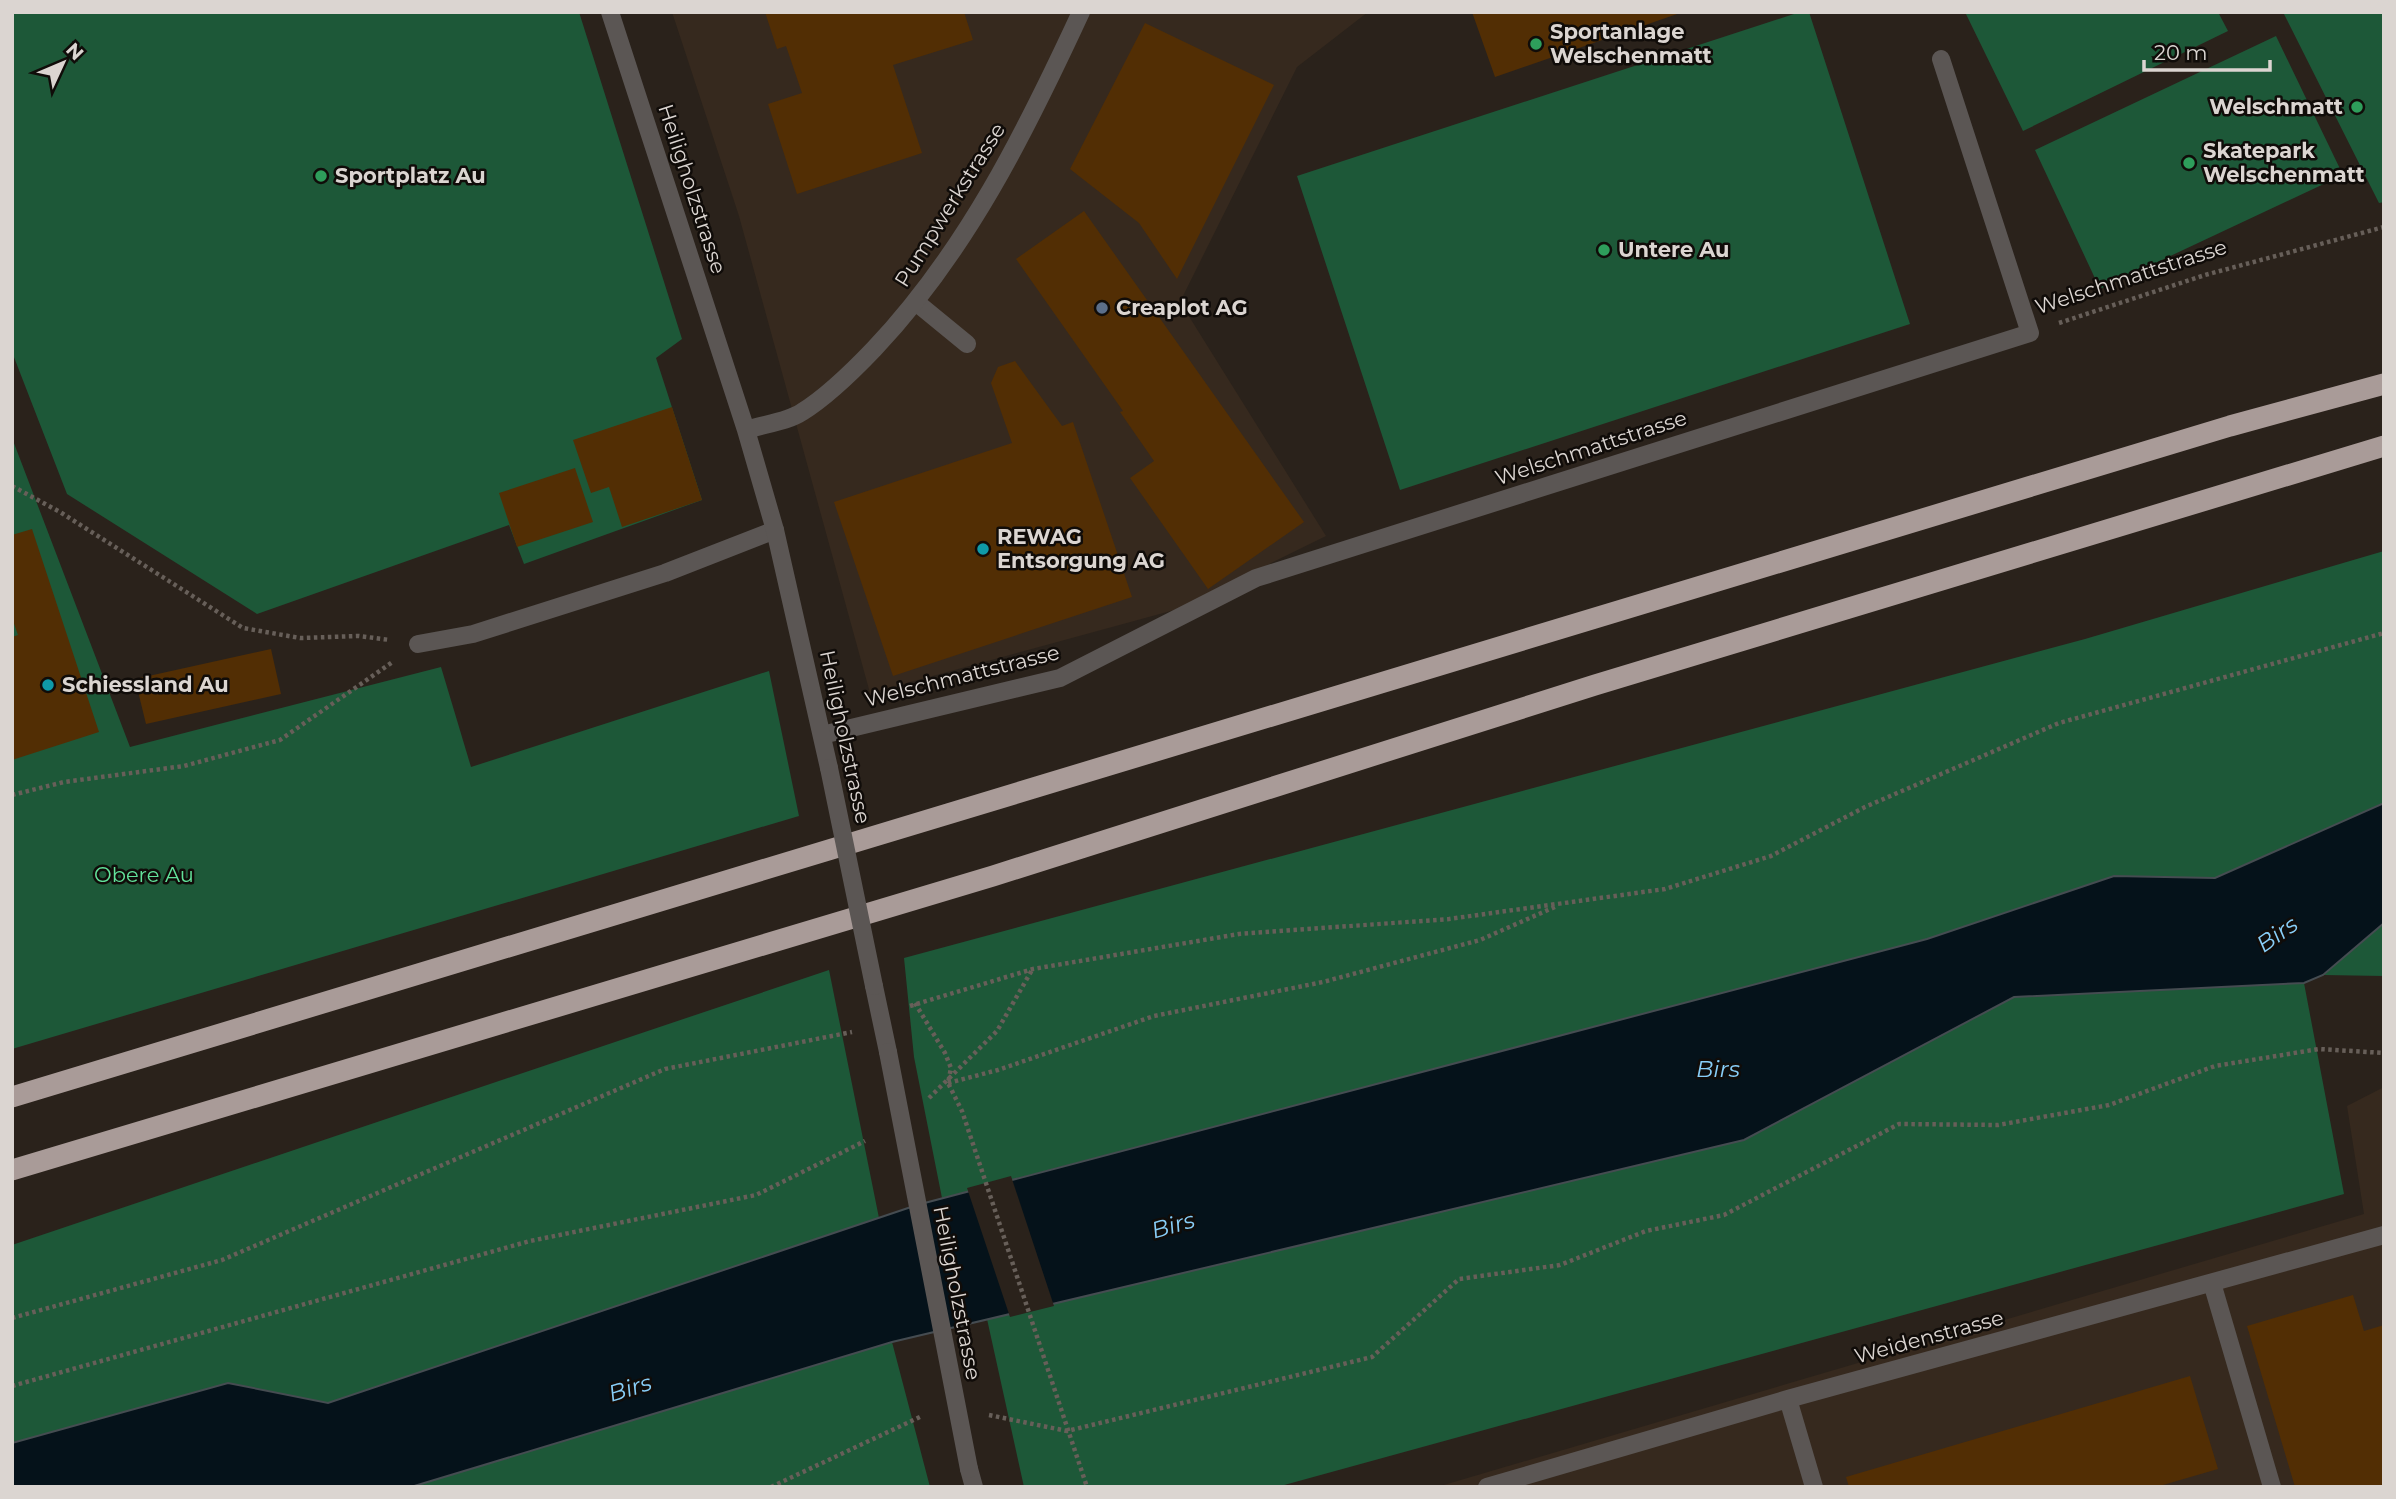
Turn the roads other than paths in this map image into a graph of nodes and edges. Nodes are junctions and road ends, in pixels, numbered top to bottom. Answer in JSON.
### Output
{"nodes":[{"id":1,"x":610,"y":12,"type":"edge"},
{"id":2,"x":1081,"y":12,"type":"edge"},
{"id":3,"x":1941,"y":59,"type":"dead end"},
{"id":4,"x":917,"y":303,"type":"junction"},
{"id":5,"x":967,"y":344,"type":"dead end"},
{"id":6,"x":2384,"y":384,"type":"edge"},
{"id":7,"x":746,"y":429,"type":"junction"},
{"id":8,"x":2384,"y":446,"type":"edge"},
{"id":9,"x":775,"y":530,"type":"junction"},
{"id":10,"x":418,"y":644,"type":"road end"},
{"id":11,"x":822,"y":735,"type":"junction"},
{"id":12,"x":12,"y":1097,"type":"edge"},
{"id":13,"x":12,"y":1170,"type":"edge"},
{"id":14,"x":2384,"y":1235,"type":"edge"},
{"id":15,"x":2212,"y":1283,"type":"junction"},
{"id":16,"x":1788,"y":1399,"type":"junction"},
{"id":17,"x":1545,"y":1480,"type":"edge"},
{"id":18,"x":974,"y":1487,"type":"edge"},
{"id":19,"x":1487,"y":1487,"type":"edge"},
{"id":20,"x":1814,"y":1487,"type":"edge"},
{"id":21,"x":2273,"y":1487,"type":"edge"}],
"edges":[{"from":1,"to":7,"type":"street","name":"Heiligholzstrasse"},
{"from":2,"to":4,"type":"street","name":"Pumpwerkstrasse"},
{"from":3,"to":11,"type":"street","name":"Welschmattstrasse"},
{"from":4,"to":5,"type":"street"},
{"from":4,"to":7,"type":"street","name":"Pumpwerkstrasse"},
{"from":6,"to":12,"type":"highway"},
{"from":7,"to":9,"type":"street","name":"Heiligholzstrasse"},
{"from":8,"to":13,"type":"highway"},
{"from":9,"to":10,"type":"street"},
{"from":9,"to":11,"type":"street","name":"Heiligholzstrasse"},
{"from":11,"to":18,"type":"street","name":"Heiligholzstrasse","bridge":true},
{"from":14,"to":15,"type":"street","name":"Weidenstrasse"},
{"from":15,"to":16,"type":"street","name":"Weidenstrasse"},
{"from":15,"to":21,"type":"street"},
{"from":16,"to":17,"type":"street","name":"Weidenstrasse"},
{"from":16,"to":20,"type":"street"},
{"from":17,"to":19,"type":"street","name":"Weidenstrasse"}]}
